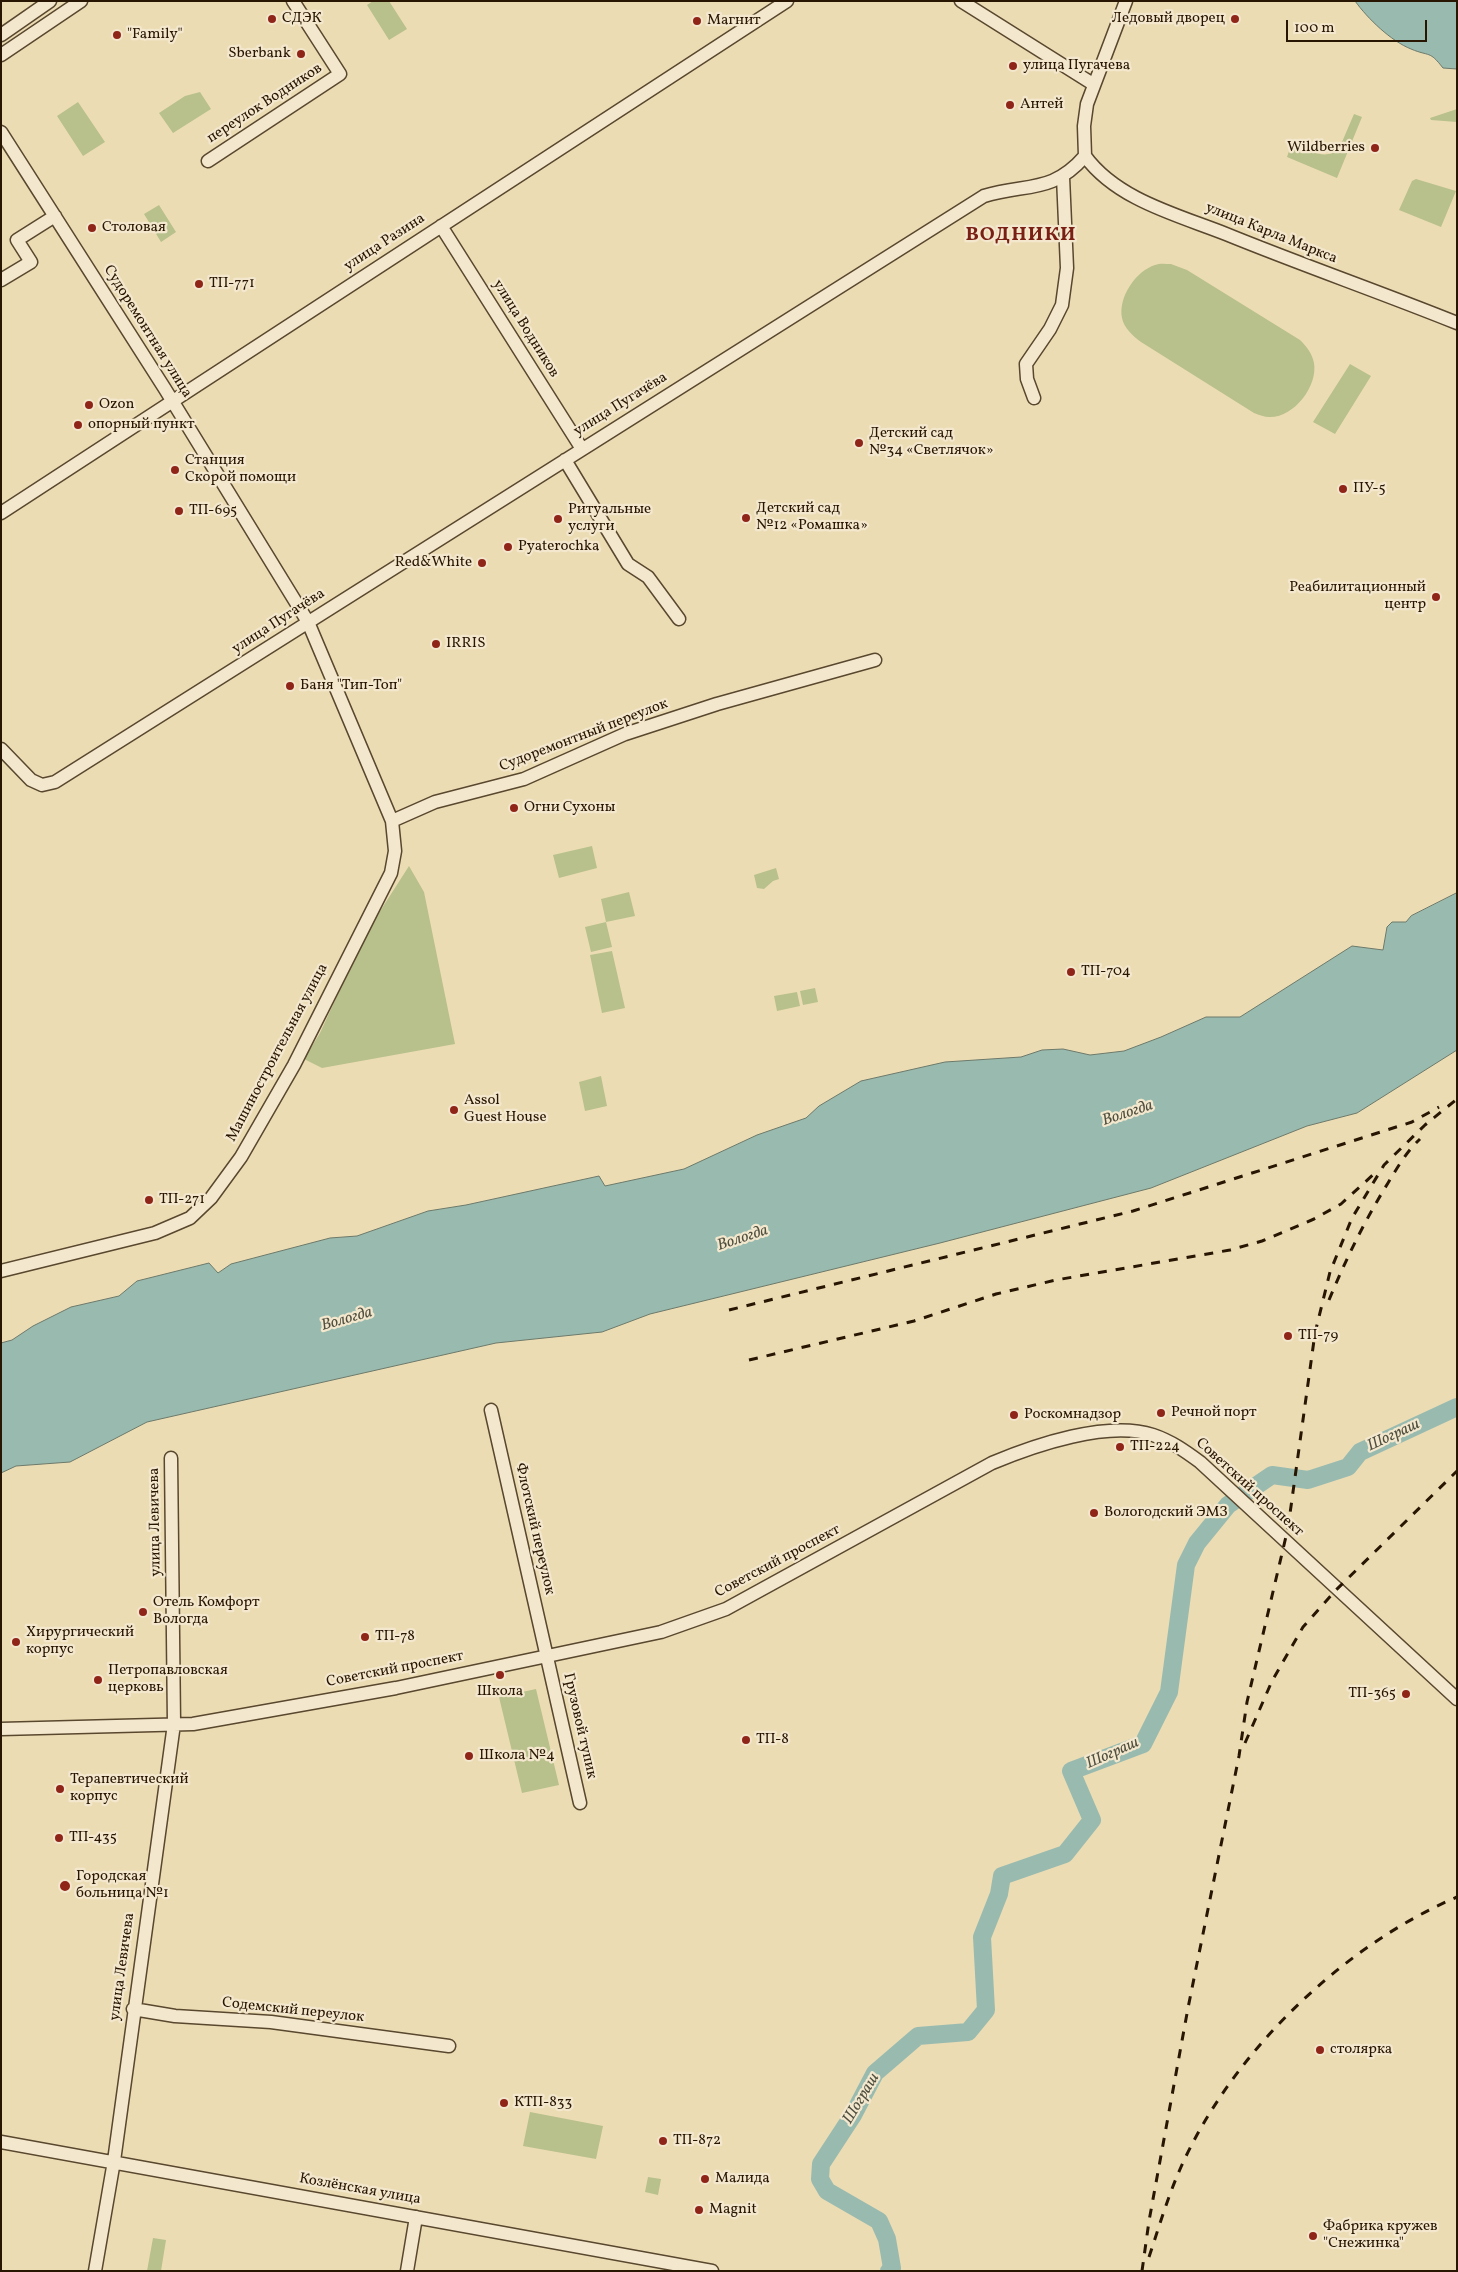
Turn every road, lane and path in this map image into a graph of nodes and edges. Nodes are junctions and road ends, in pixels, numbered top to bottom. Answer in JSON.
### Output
{"nodes":[{"id":1,"x":50,"y":1,"type":"edge"},
{"id":2,"x":81,"y":1,"type":"edge"},
{"id":3,"x":293,"y":1,"type":"edge"},
{"id":4,"x":787,"y":1,"type":"edge"},
{"id":5,"x":961,"y":1,"type":"edge"},
{"id":6,"x":1126,"y":1,"type":"edge"},
{"id":7,"x":1,"y":35,"type":"edge"},
{"id":8,"x":1,"y":55,"type":"edge"},
{"id":9,"x":1093,"y":84,"type":"junction"},
{"id":10,"x":1,"y":132,"type":"edge"},
{"id":11,"x":1085,"y":156,"type":"junction"},
{"id":12,"x":208,"y":161,"type":"dead end"},
{"id":13,"x":1063,"y":177,"type":"junction"},
{"id":14,"x":55,"y":216,"type":"junction"},
{"id":15,"x":441,"y":226,"type":"junction"},
{"id":16,"x":1,"y":280,"type":"edge"},
{"id":17,"x":1457,"y":323,"type":"edge"},
{"id":18,"x":1034,"y":398,"type":"dead end"},
{"id":19,"x":172,"y":401,"type":"junction"},
{"id":20,"x":582,"y":449,"type":"junction"},
{"id":21,"x":565,"y":460,"type":"junction"},
{"id":22,"x":1,"y":513,"type":"edge"},
{"id":23,"x":679,"y":620,"type":"dead end"},
{"id":24,"x":308,"y":622,"type":"junction"},
{"id":25,"x":875,"y":660,"type":"dead end"},
{"id":26,"x":1,"y":749,"type":"edge"},
{"id":27,"x":392,"y":820,"type":"junction"},
{"id":28,"x":1,"y":1271,"type":"edge"},
{"id":29,"x":491,"y":1410,"type":"dead end"},
{"id":30,"x":171,"y":1458,"type":"dead end"},
{"id":31,"x":546,"y":1656,"type":"junction"},
{"id":32,"x":1457,"y":1699,"type":"edge"},
{"id":33,"x":174,"y":1724,"type":"junction"},
{"id":34,"x":1,"y":1729,"type":"edge"},
{"id":35,"x":580,"y":1803,"type":"dead end"},
{"id":36,"x":133,"y":2009,"type":"junction"},
{"id":37,"x":449,"y":2046,"type":"dead end"},
{"id":38,"x":1,"y":2142,"type":"edge"},
{"id":39,"x":114,"y":2162,"type":"junction"},
{"id":40,"x":416,"y":2217,"type":"junction"},
{"id":41,"x":95,"y":2271,"type":"edge"},
{"id":42,"x":407,"y":2271,"type":"edge"},
{"id":43,"x":712,"y":2271,"type":"edge"}],
"edges":[{"from":1,"to":7,"type":"street"},
{"from":2,"to":8,"type":"street"},
{"from":3,"to":12,"type":"street","name":"переулок Водников"},
{"from":4,"to":15,"type":"street","name":"улица Разина"},
{"from":5,"to":9,"type":"street"},
{"from":6,"to":9,"type":"street"},
{"from":9,"to":11,"type":"street"},
{"from":10,"to":14,"type":"street","name":"Судоремонтная улица"},
{"from":11,"to":13,"type":"street","name":"улица Пугачёва"},
{"from":11,"to":17,"type":"street","name":"улица Карла Маркса"},
{"from":13,"to":18,"type":"street"},
{"from":13,"to":20,"type":"street","name":"улица Пугачёва"},
{"from":14,"to":16,"type":"street"},
{"from":14,"to":19,"type":"street","name":"Судоремонтная улица"},
{"from":15,"to":19,"type":"street","name":"улица Разина"},
{"from":15,"to":20,"type":"street","name":"улица Водников"},
{"from":19,"to":22,"type":"street","name":"улица Разина"},
{"from":19,"to":24,"type":"street","name":"Судоремонтная улица"},
{"from":20,"to":21,"type":"street","name":"улица Пугачёва"},
{"from":21,"to":23,"type":"street"},
{"from":21,"to":24,"type":"street","name":"улица Пугачёва"},
{"from":24,"to":26,"type":"street","name":"улица Пугачёва"},
{"from":24,"to":27,"type":"street","name":"Судоремонтная улица"},
{"from":25,"to":27,"type":"street","name":"Судоремонтный переулок"},
{"from":27,"to":28,"type":"street","name":"Машиностроительная улица"},
{"from":29,"to":31,"type":"street","name":"Флотский переулок"},
{"from":30,"to":33,"type":"street","name":"улица Левичева"},
{"from":31,"to":32,"type":"street","name":"Советский проспект"},
{"from":31,"to":33,"type":"street","name":"Советский проспект"},
{"from":31,"to":35,"type":"street","name":"Грузовой тупик"},
{"from":33,"to":34,"type":"street","name":"Советский проспект"},
{"from":33,"to":36,"type":"street","name":"улица Левичева"},
{"from":36,"to":37,"type":"street","name":"Содемский переулок"},
{"from":36,"to":39,"type":"street","name":"улица Левичева"},
{"from":38,"to":39,"type":"street","name":"Козлёнская улица"},
{"from":39,"to":40,"type":"street","name":"Козлёнская улица"},
{"from":39,"to":41,"type":"street","name":"улица Левичева"},
{"from":40,"to":42,"type":"street"},
{"from":40,"to":43,"type":"street","name":"Козлёнская улица"}]}
